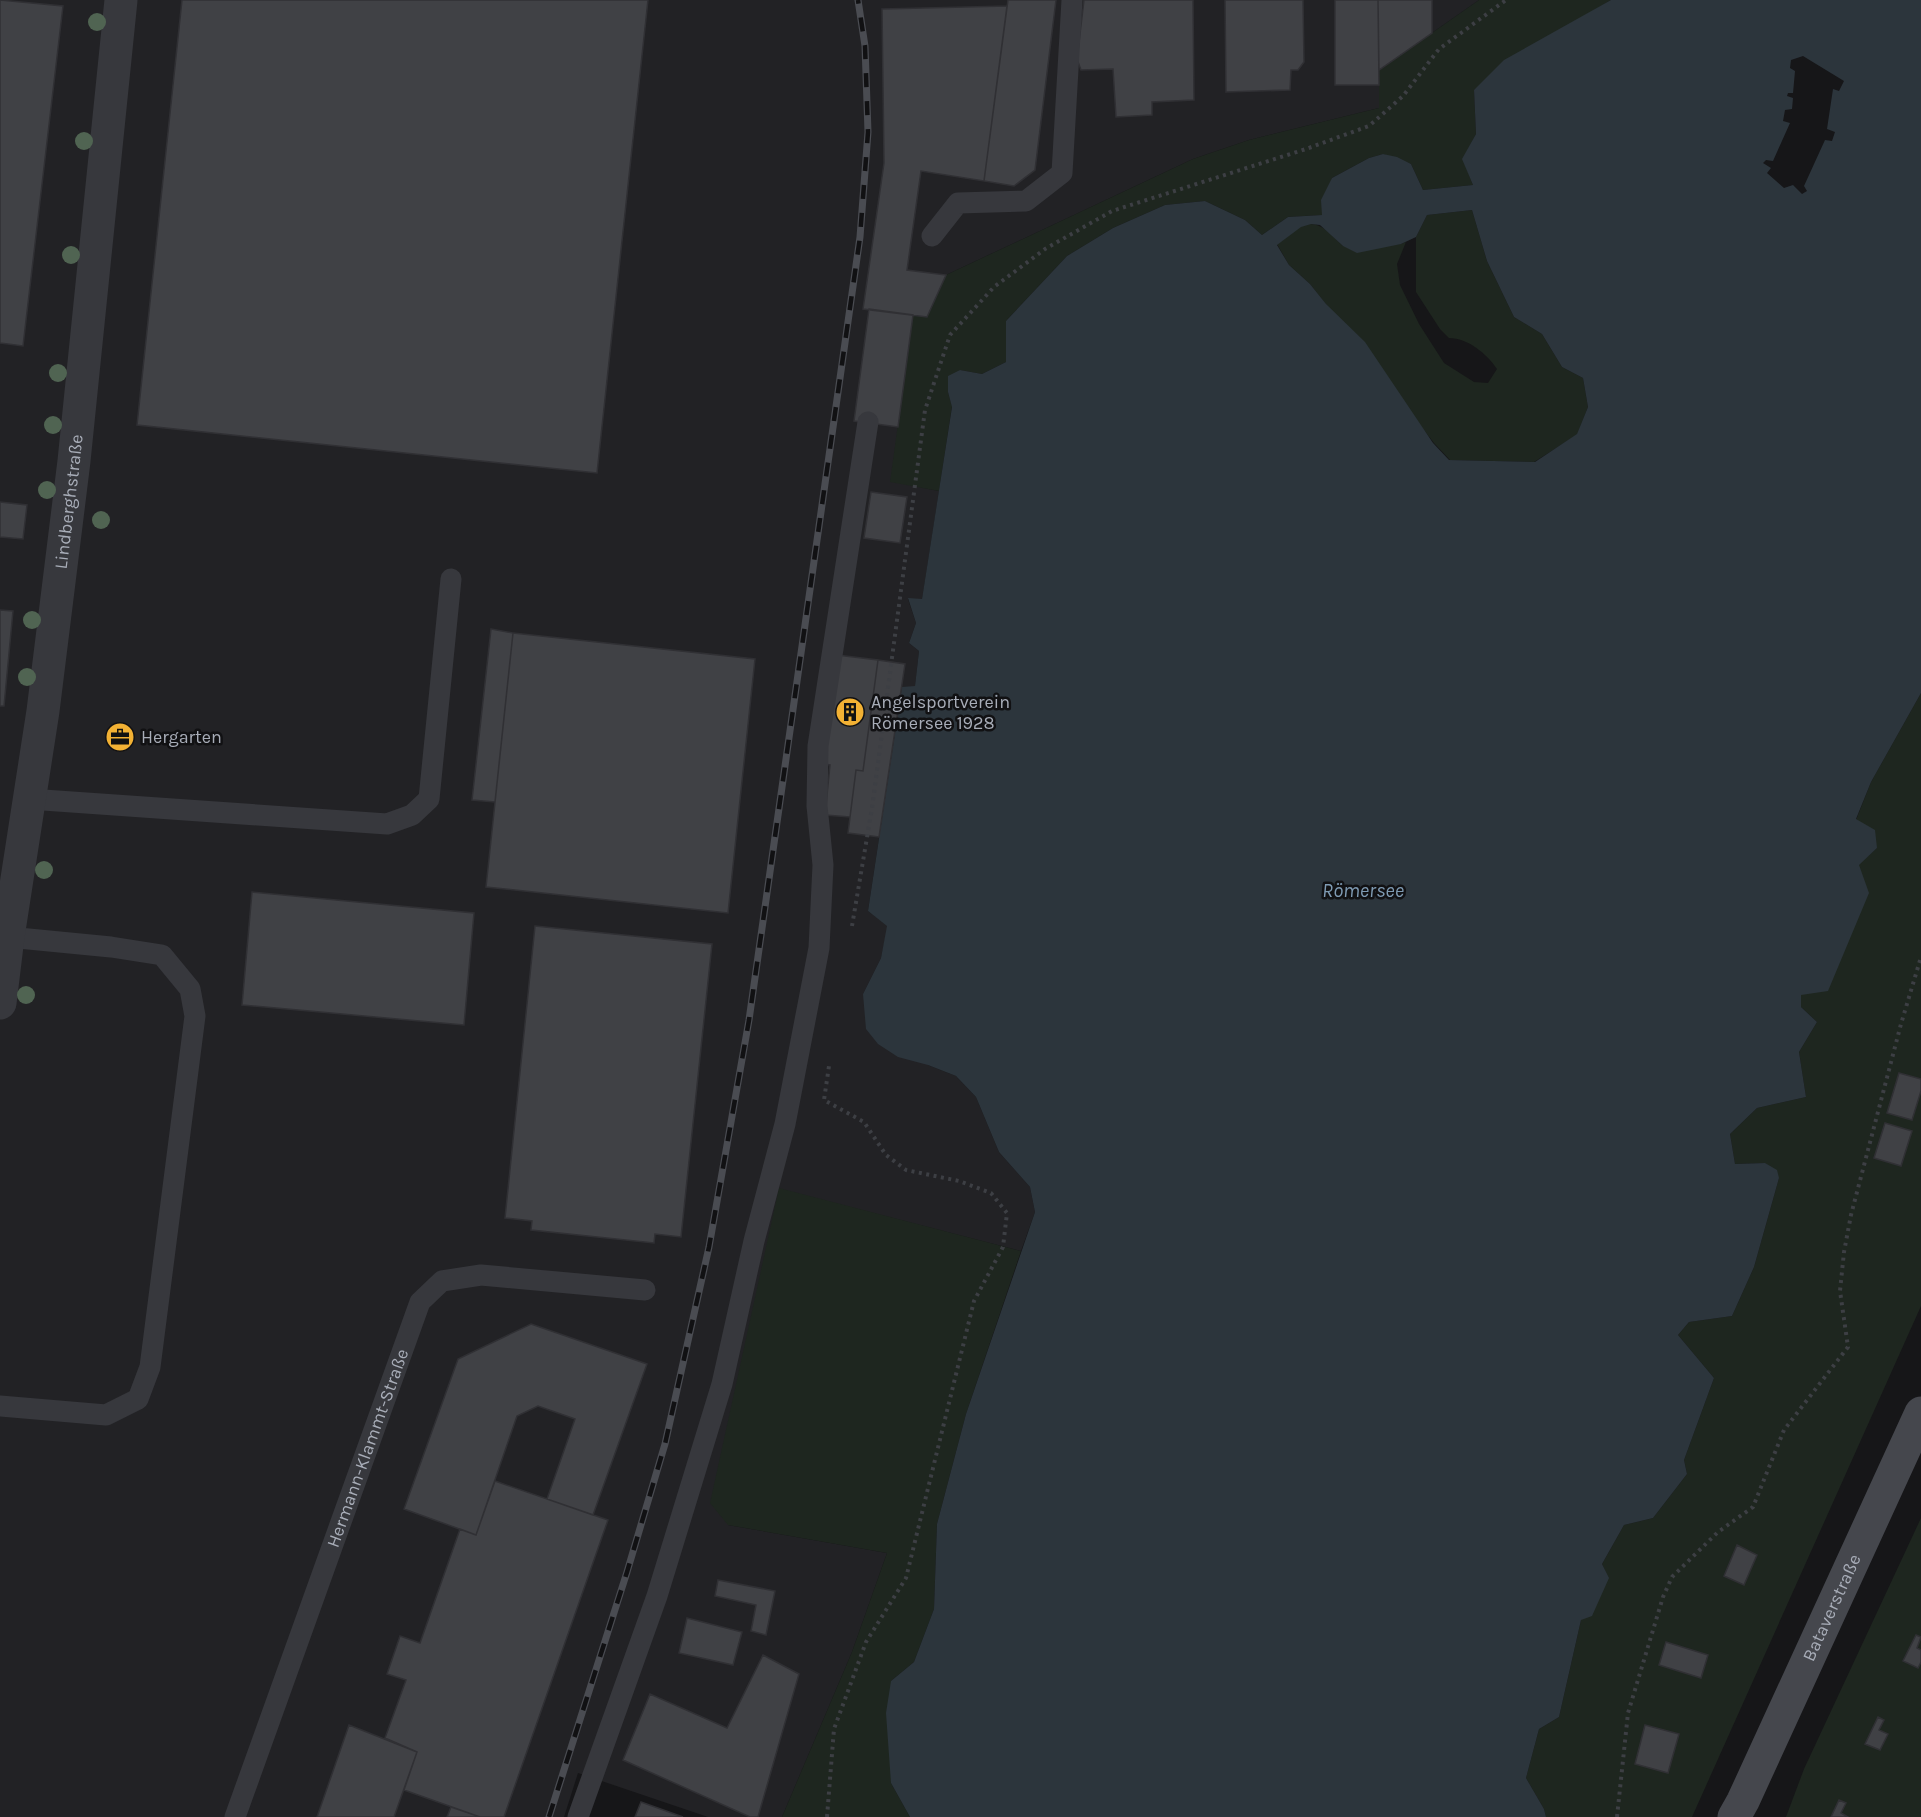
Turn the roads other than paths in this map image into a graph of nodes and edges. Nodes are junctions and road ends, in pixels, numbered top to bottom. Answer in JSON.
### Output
{"nodes":[{"id":1,"x":121,"y":0,"type":"edge"},
{"id":2,"x":1072,"y":0,"type":"edge"},
{"id":3,"x":932,"y":236,"type":"dead end"},
{"id":4,"x":868,"y":422,"type":"dead end"},
{"id":5,"x":451,"y":579,"type":"dead end"},
{"id":6,"x":29,"y":799,"type":"junction"},
{"id":7,"x":8,"y":937,"type":"junction"},
{"id":8,"x":0,"y":1003,"type":"edge"},
{"id":9,"x":645,"y":1290,"type":"dead end"},
{"id":10,"x":0,"y":1406,"type":"edge"},
{"id":11,"x":1921,"y":1413,"type":"edge"},
{"id":12,"x":1739,"y":1812,"type":"edge"},
{"id":13,"x":235,"y":1817,"type":"edge"},
{"id":14,"x":579,"y":1817,"type":"edge"}],
"edges":[{"from":1,"to":6,"type":"street","name":"Lindberghstraße"},
{"from":2,"to":3,"type":"lane"},
{"from":4,"to":14,"type":"lane"},
{"from":5,"to":6,"type":"lane"},
{"from":6,"to":7,"type":"street","name":"Lindberghstraße"},
{"from":7,"to":8,"type":"street","name":"Lindberghstraße"},
{"from":7,"to":10,"type":"lane"},
{"from":9,"to":13,"type":"lane","name":"Hermann-Klammt-Straße"},
{"from":11,"to":12,"type":"street","name":"Bataverstraße"}]}
